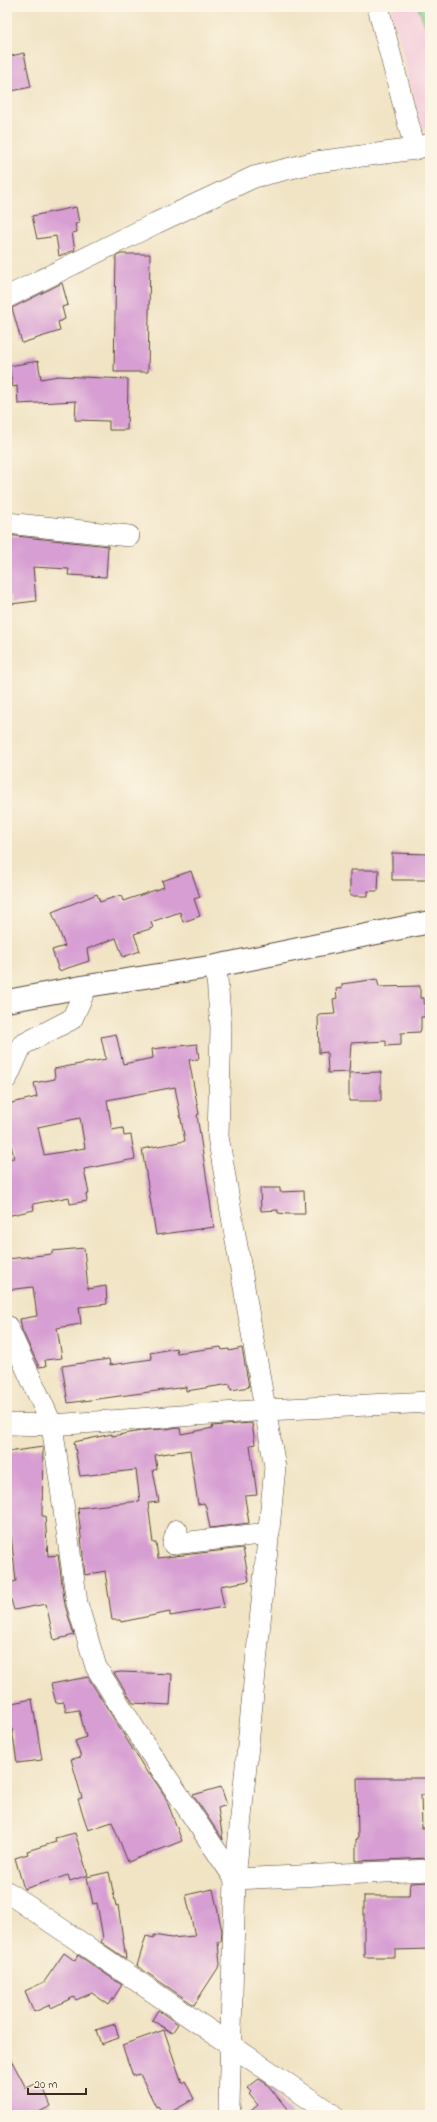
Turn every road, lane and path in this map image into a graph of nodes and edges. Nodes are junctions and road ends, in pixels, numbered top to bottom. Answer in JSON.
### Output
{"nodes":[{"id":1,"x":378,"y":7,"type":"edge"},
{"id":2,"x":423,"y":146,"type":"edge"},
{"id":3,"x":7,"y":297,"type":"edge"},
{"id":4,"x":7,"y":523,"type":"edge"},
{"id":5,"x":129,"y":536,"type":"dead end"},
{"id":6,"x":430,"y":922,"type":"edge"},
{"id":7,"x":216,"y":966,"type":"junction"},
{"id":8,"x":87,"y":986,"type":"junction"},
{"id":9,"x":7,"y":1001,"type":"edge"},
{"id":10,"x":7,"y":1078,"type":"edge"},
{"id":11,"x":7,"y":1326,"type":"edge"},
{"id":12,"x":430,"y":1402,"type":"edge"},
{"id":13,"x":266,"y":1410,"type":"junction"},
{"id":14,"x":7,"y":1424,"type":"edge"},
{"id":15,"x":52,"y":1425,"type":"junction"},
{"id":16,"x":177,"y":1530,"type":"dead end"},
{"id":17,"x":269,"y":1533,"type":"junction"},
{"id":18,"x":430,"y":1870,"type":"edge"},
{"id":19,"x":234,"y":1879,"type":"junction"},
{"id":20,"x":7,"y":1892,"type":"edge"},
{"id":21,"x":231,"y":2044,"type":"junction"},
{"id":22,"x":231,"y":2115,"type":"edge"},
{"id":23,"x":333,"y":2115,"type":"edge"}],
"edges":[{"from":1,"to":2,"type":"street"},
{"from":2,"to":3,"type":"street"},
{"from":4,"to":5,"type":"street"},
{"from":6,"to":7,"type":"street"},
{"from":7,"to":8,"type":"street"},
{"from":7,"to":13,"type":"street"},
{"from":8,"to":9,"type":"street"},
{"from":8,"to":10,"type":"street"},
{"from":11,"to":15,"type":"street"},
{"from":12,"to":13,"type":"street"},
{"from":13,"to":15,"type":"street"},
{"from":13,"to":17,"type":"street"},
{"from":14,"to":15,"type":"street"},
{"from":15,"to":19,"type":"street"},
{"from":16,"to":17,"type":"street"},
{"from":17,"to":19,"type":"street"},
{"from":18,"to":19,"type":"street"},
{"from":19,"to":21,"type":"street"},
{"from":20,"to":21,"type":"street"},
{"from":21,"to":22,"type":"street"},
{"from":21,"to":23,"type":"street"}]}
